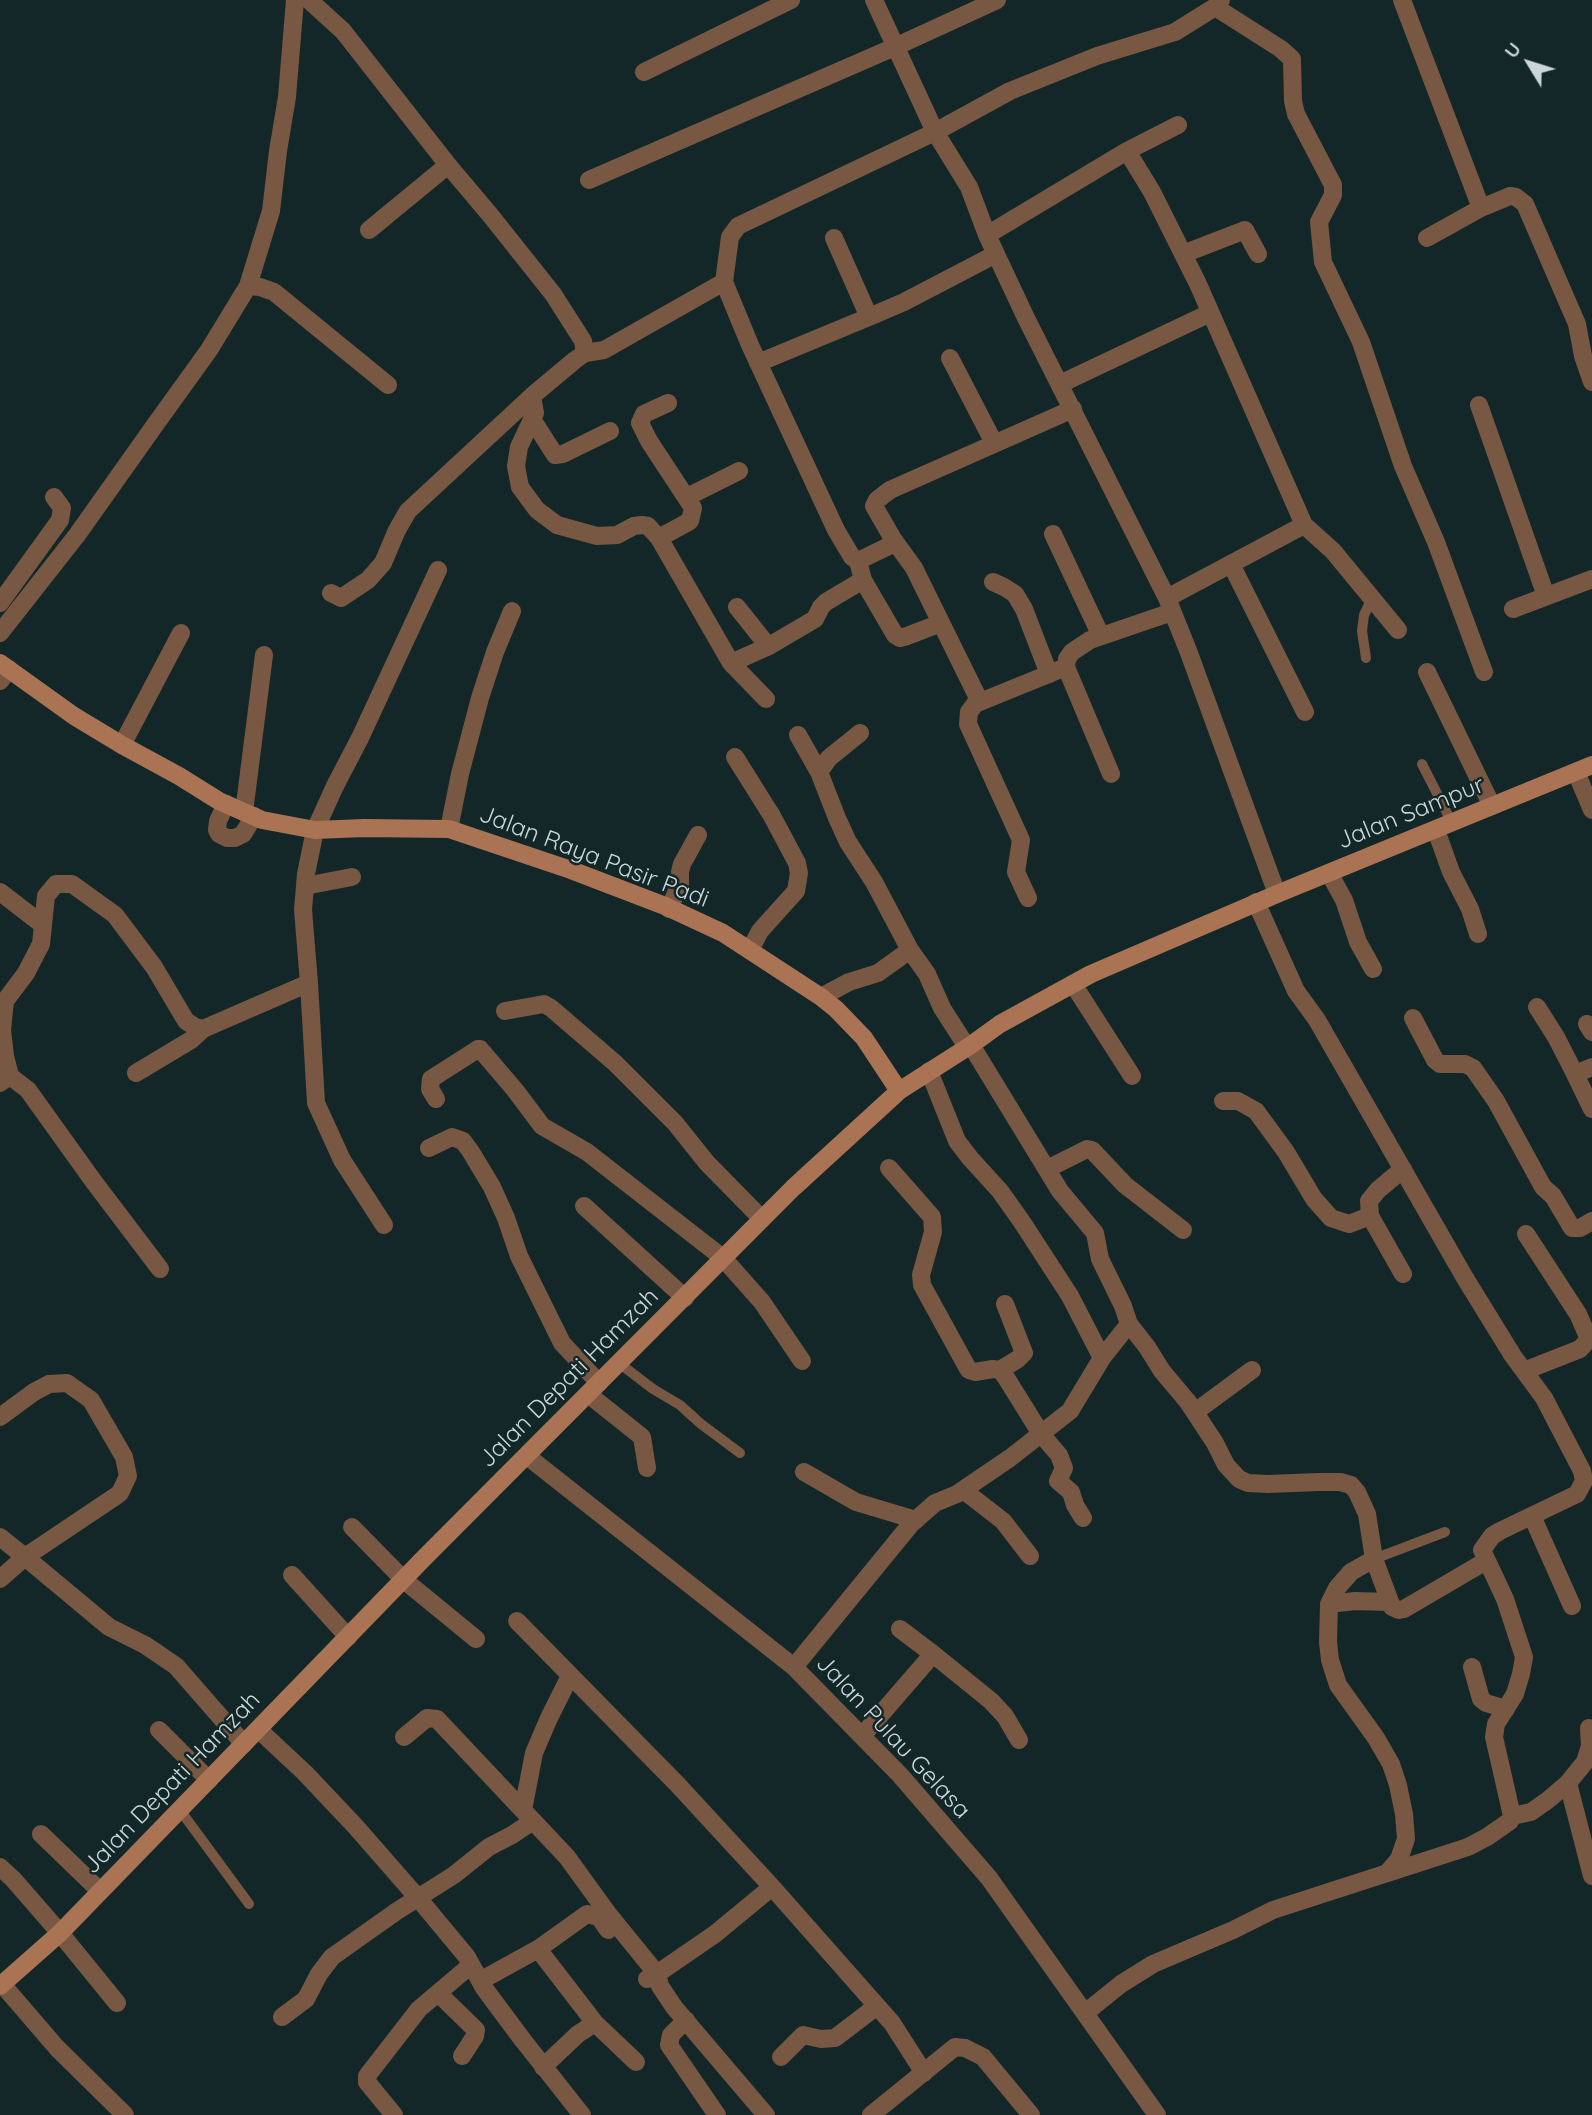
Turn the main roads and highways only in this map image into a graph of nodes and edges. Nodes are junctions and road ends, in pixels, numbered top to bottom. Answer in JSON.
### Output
{"nodes":[{"id":1,"x":3,"y":671,"type":"edge"},
{"id":2,"x":1584,"y":768,"type":"edge"},
{"id":3,"x":1252,"y":904,"type":"joint"},
{"id":4,"x":900,"y":1091,"type":"junction"},
{"id":5,"x":1,"y":1985,"type":"edge"}],
"edges":[{"from":1,"to":4,"type":"main road","name":"Jalan Raya Pasir Padi"},
{"from":2,"to":3,"type":"main road","name":"Jalan Sampur"},
{"from":3,"to":4,"type":"main road","name":"Jalan Depati Hamzah"},
{"from":4,"to":5,"type":"main road","name":"Jalan Depati Hamzah"}]}
